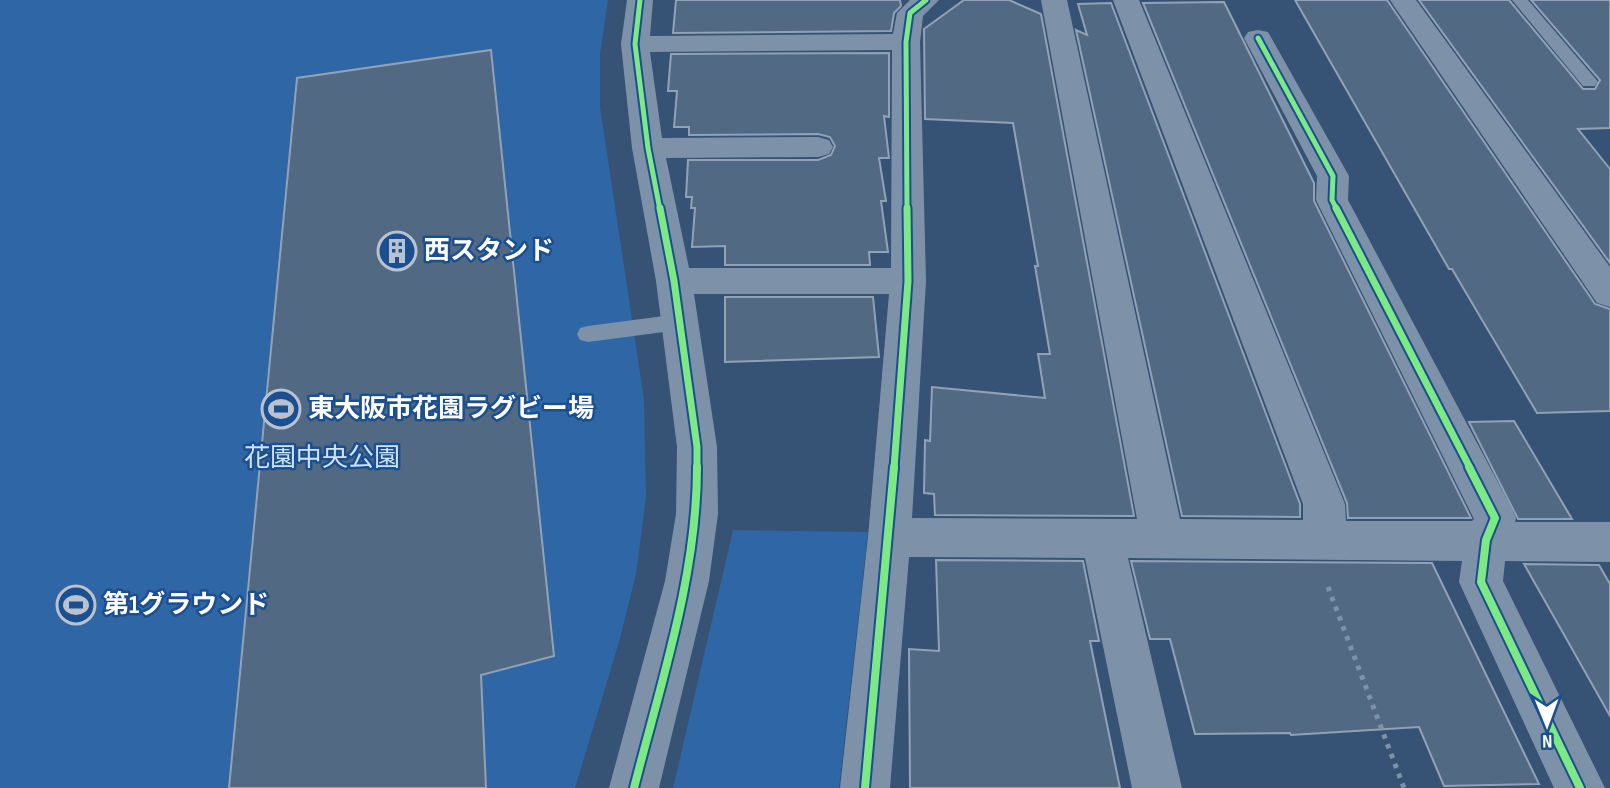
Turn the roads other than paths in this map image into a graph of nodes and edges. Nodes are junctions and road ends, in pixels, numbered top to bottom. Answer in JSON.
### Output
{"nodes":[{"id":1,"x":640,"y":0,"type":"edge"},
{"id":2,"x":926,"y":0,"type":"edge"},
{"id":3,"x":1054,"y":0,"type":"edge"},
{"id":4,"x":1126,"y":0,"type":"edge"},
{"id":5,"x":1403,"y":0,"type":"edge"},
{"id":6,"x":1520,"y":0,"type":"edge"},
{"id":7,"x":1258,"y":38,"type":"dead end"},
{"id":8,"x":906,"y":42,"type":"junction"},
{"id":9,"x":635,"y":44,"type":"junction"},
{"id":10,"x":1589,"y":82,"type":"dead end"},
{"id":11,"x":818,"y":147,"type":"dead end"},
{"id":12,"x":648,"y":148,"type":"junction"},
{"id":13,"x":674,"y":281,"type":"junction"},
{"id":14,"x":908,"y":282,"type":"junction"},
{"id":15,"x":1610,"y":295,"type":"edge"},
{"id":16,"x":679,"y":321,"type":"junction"},
{"id":17,"x":588,"y":334,"type":"dead end"},
{"id":18,"x":889,"y":537,"type":"junction"},
{"id":19,"x":1102,"y":537,"type":"junction"},
{"id":20,"x":1162,"y":537,"type":"junction"},
{"id":21,"x":1325,"y":538,"type":"junction"},
{"id":22,"x":1486,"y":540,"type":"junction"},
{"id":23,"x":1610,"y":542,"type":"edge"},
{"id":24,"x":634,"y":788,"type":"edge"},
{"id":25,"x":865,"y":788,"type":"edge"},
{"id":26,"x":1157,"y":788,"type":"edge"},
{"id":27,"x":1580,"y":788,"type":"edge"}],
"edges":[{"from":1,"to":9,"type":"street"},
{"from":2,"to":8,"type":"street"},
{"from":3,"to":20,"type":"street"},
{"from":4,"to":21,"type":"street"},
{"from":5,"to":15,"type":"street"},
{"from":6,"to":10,"type":"lane"},
{"from":7,"to":22,"type":"street"},
{"from":8,"to":9,"type":"street"},
{"from":8,"to":14,"type":"street"},
{"from":9,"to":12,"type":"street"},
{"from":11,"to":12,"type":"street"},
{"from":12,"to":13,"type":"street"},
{"from":13,"to":14,"type":"street"},
{"from":13,"to":16,"type":"street"},
{"from":14,"to":18,"type":"street"},
{"from":16,"to":17,"type":"lane"},
{"from":16,"to":24,"type":"street"},
{"from":18,"to":19,"type":"street"},
{"from":18,"to":25,"type":"street"},
{"from":19,"to":20,"type":"street"},
{"from":19,"to":26,"type":"street"},
{"from":20,"to":21,"type":"street"},
{"from":21,"to":22,"type":"street"},
{"from":22,"to":23,"type":"street"},
{"from":22,"to":27,"type":"street"}]}
